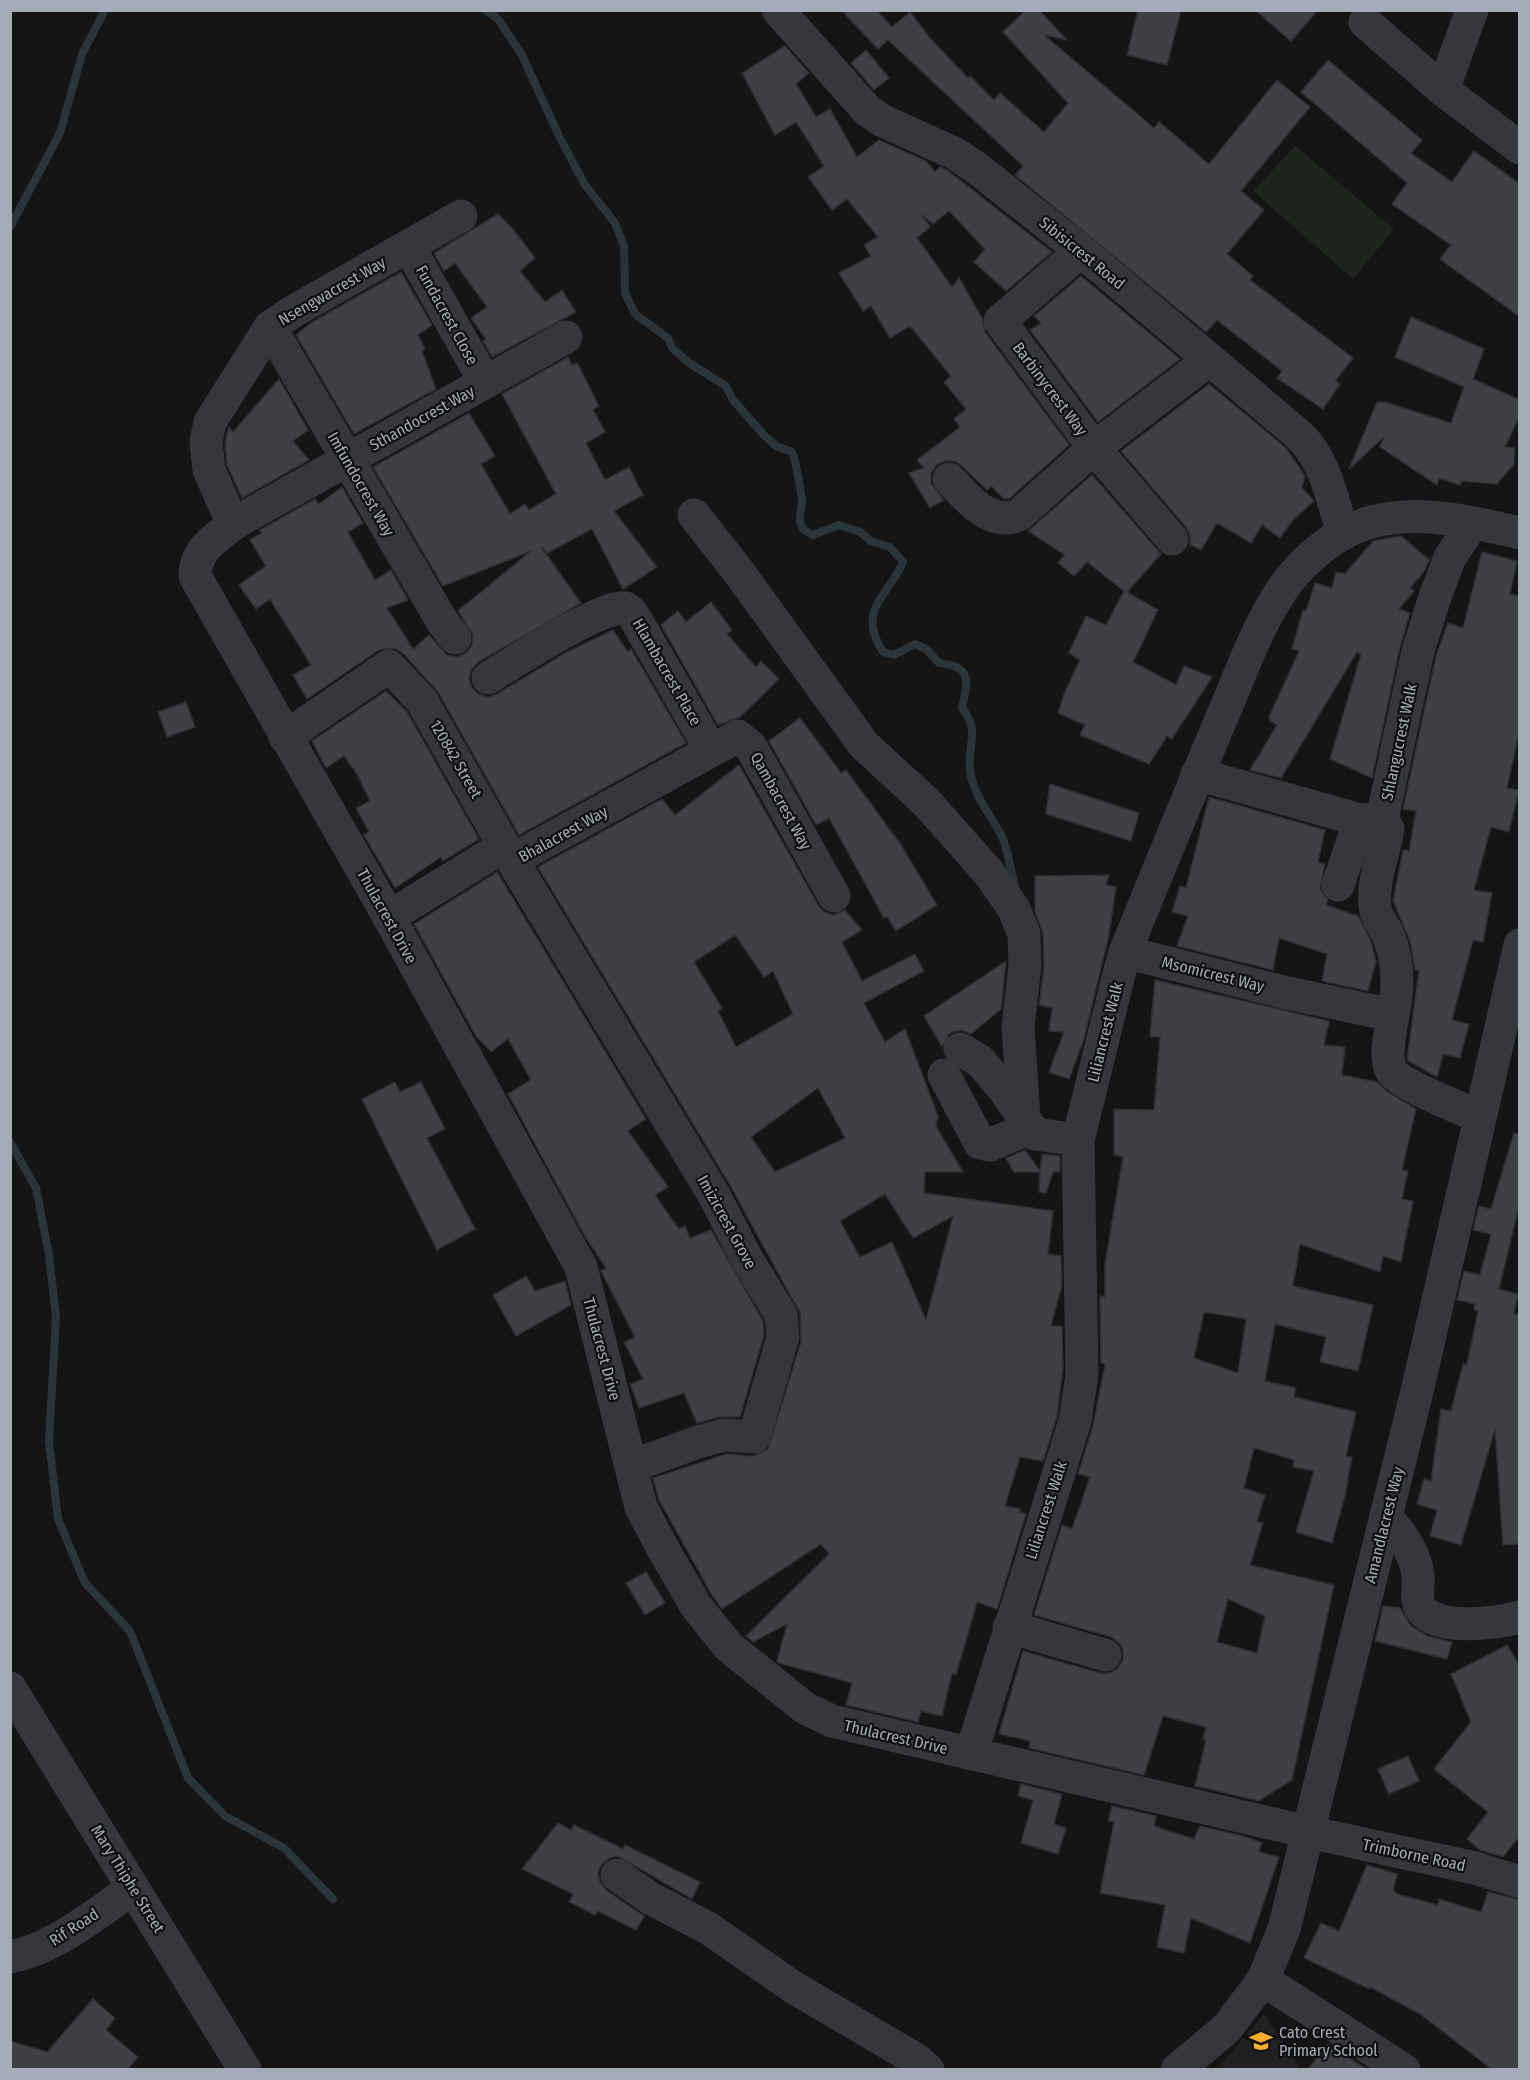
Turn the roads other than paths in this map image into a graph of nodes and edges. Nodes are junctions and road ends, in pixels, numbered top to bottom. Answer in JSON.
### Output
{"nodes":[{"id":1,"x":778,"y":10,"type":"edge"},
{"id":2,"x":1465,"y":14,"type":"edge"},
{"id":3,"x":1365,"y":22,"type":"dead end"},
{"id":4,"x":1443,"y":90,"type":"junction"},
{"id":5,"x":1520,"y":148,"type":"edge"},
{"id":6,"x":460,"y":216,"type":"dead end"},
{"id":7,"x":409,"y":247,"type":"junction"},
{"id":8,"x":1082,"y":251,"type":"junction"},
{"id":9,"x":270,"y":327,"type":"junction"},
{"id":10,"x":566,"y":337,"type":"dead end"},
{"id":11,"x":1209,"y":360,"type":"junction"},
{"id":12,"x":485,"y":382,"type":"junction"},
{"id":13,"x":1094,"y":448,"type":"junction"},
{"id":14,"x":348,"y":458,"type":"junction"},
{"id":15,"x":949,"y":479,"type":"dead end"},
{"id":16,"x":694,"y":515,"type":"dead end"},
{"id":17,"x":1473,"y":523,"type":"junction"},
{"id":18,"x":233,"y":524,"type":"junction"},
{"id":19,"x":1520,"y":533,"type":"edge"},
{"id":20,"x":1343,"y":534,"type":"junction"},
{"id":21,"x":1172,"y":539,"type":"dead end"},
{"id":22,"x":455,"y":638,"type":"dead end"},
{"id":23,"x":488,"y":678,"type":"dead end"},
{"id":24,"x":285,"y":737,"type":"junction"},
{"id":25,"x":711,"y":750,"type":"junction"},
{"id":26,"x":1197,"y":774,"type":"junction"},
{"id":27,"x":1371,"y":820,"type":"junction"},
{"id":28,"x":508,"y":853,"type":"junction"},
{"id":29,"x":1338,"y":885,"type":"dead end"},
{"id":30,"x":834,"y":896,"type":"dead end"},
{"id":31,"x":388,"y":917,"type":"junction"},
{"id":32,"x":1520,"y":945,"type":"edge"},
{"id":33,"x":1125,"y":952,"type":"junction"},
{"id":34,"x":1393,"y":1015,"type":"junction"},
{"id":35,"x":610,"y":1020,"type":"joint"},
{"id":36,"x":1480,"y":1118,"type":"junction"},
{"id":37,"x":1027,"y":1124,"type":"junction"},
{"id":38,"x":1078,"y":1140,"type":"junction"},
{"id":39,"x":632,"y":1466,"type":"junction"},
{"id":40,"x":1386,"y":1516,"type":"junction"},
{"id":41,"x":1520,"y":1617,"type":"edge"},
{"id":42,"x":1009,"y":1627,"type":"junction"},
{"id":43,"x":1105,"y":1655,"type":"dead end"},
{"id":44,"x":10,"y":1688,"type":"edge"},
{"id":45,"x":971,"y":1754,"type":"junction"},
{"id":46,"x":1308,"y":1832,"type":"junction"},
{"id":47,"x":617,"y":1875,"type":"dead end"},
{"id":48,"x":1520,"y":1882,"type":"edge"},
{"id":49,"x":133,"y":1889,"type":"junction"},
{"id":50,"x":10,"y":1957,"type":"edge"},
{"id":51,"x":1263,"y":1980,"type":"junction"},
{"id":52,"x":245,"y":2070,"type":"edge"},
{"id":53,"x":928,"y":2070,"type":"edge"},
{"id":54,"x":1177,"y":2070,"type":"edge"},
{"id":55,"x":1404,"y":2070,"type":"edge"}],
"edges":[{"from":1,"to":8,"type":"street","name":"Sibisicrest Road"},
{"from":2,"to":4,"type":"street"},
{"from":3,"to":4,"type":"street"},
{"from":4,"to":5,"type":"street"},
{"from":6,"to":7,"type":"street","name":"Nsengwacrest Way"},
{"from":7,"to":9,"type":"street","name":"Nsengwacrest Way"},
{"from":7,"to":12,"type":"street","name":"Fundacrest Close"},
{"from":8,"to":11,"type":"street","name":"Sibisicrest Road"},
{"from":8,"to":13,"type":"street","name":"Barbinycrest Way"},
{"from":9,"to":14,"type":"street","name":"Imfundocrest Way"},
{"from":9,"to":18,"type":"street","name":"Nsengwacrest Way"},
{"from":10,"to":12,"type":"street","name":"Sthandocrest Way"},
{"from":11,"to":13,"type":"street"},
{"from":11,"to":20,"type":"street","name":"Sibisicrest Road"},
{"from":12,"to":14,"type":"street","name":"Sthandocrest Way"},
{"from":13,"to":15,"type":"street"},
{"from":13,"to":21,"type":"street","name":"Barbinycrest Way"},
{"from":14,"to":18,"type":"street","name":"Sthandocrest Way"},
{"from":14,"to":22,"type":"street","name":"Imfundocrest Way"},
{"from":16,"to":37,"type":"street"},
{"from":17,"to":19,"type":"street","name":"Liliancrest Walk"},
{"from":17,"to":20,"type":"street","name":"Liliancrest Walk"},
{"from":17,"to":27,"type":"street","name":"Shlangucrest Walk"},
{"from":18,"to":24,"type":"street","name":"Thulacrest Drive"},
{"from":20,"to":26,"type":"street","name":"Liliancrest Walk"},
{"from":23,"to":25,"type":"street","name":"Hlambacrest Place"},
{"from":24,"to":28,"type":"street","name":"120842 Street"},
{"from":24,"to":31,"type":"street","name":"Thulacrest Drive"},
{"from":25,"to":28,"type":"street","name":"Bhalacrest Way"},
{"from":25,"to":30,"type":"street","name":"Qambacrest Way"},
{"from":26,"to":27,"type":"street"},
{"from":26,"to":33,"type":"street","name":"Liliancrest Walk"},
{"from":27,"to":29,"type":"street"},
{"from":27,"to":34,"type":"street"},
{"from":28,"to":31,"type":"street"},
{"from":28,"to":35,"type":"street","name":"Bhalacrest Way"},
{"from":31,"to":39,"type":"street","name":"Thulacrest Drive"},
{"from":32,"to":36,"type":"street","name":"Amandlacrest Way"},
{"from":33,"to":34,"type":"street","name":"Msomicrest Way"},
{"from":33,"to":38,"type":"street","name":"Liliancrest Walk"},
{"from":34,"to":36,"type":"street"},
{"from":35,"to":39,"type":"street","name":"Imizicrest Grove"},
{"from":36,"to":40,"type":"street","name":"Amandlacrest Way"},
{"from":37,"to":37,"type":"street"},
{"from":37,"to":38,"type":"street"},
{"from":38,"to":42,"type":"street","name":"Liliancrest Walk"},
{"from":39,"to":45,"type":"street","name":"Thulacrest Drive"},
{"from":40,"to":41,"type":"street"},
{"from":40,"to":46,"type":"street","name":"Amandlacrest Way"},
{"from":42,"to":43,"type":"street"},
{"from":42,"to":45,"type":"street","name":"Liliancrest Walk"},
{"from":44,"to":49,"type":"street","name":"Mary Thiphe Street"},
{"from":45,"to":46,"type":"street","name":"Thulacrest Drive"},
{"from":46,"to":48,"type":"street","name":"Trimborne Road"},
{"from":46,"to":51,"type":"street","name":"Amandlacrest Way"},
{"from":47,"to":53,"type":"street"},
{"from":49,"to":50,"type":"street","name":"Rif Road"},
{"from":49,"to":52,"type":"street","name":"Mary Thiphe Street"},
{"from":51,"to":54,"type":"street","name":"Amandlacrest Way"},
{"from":51,"to":55,"type":"street"}]}
